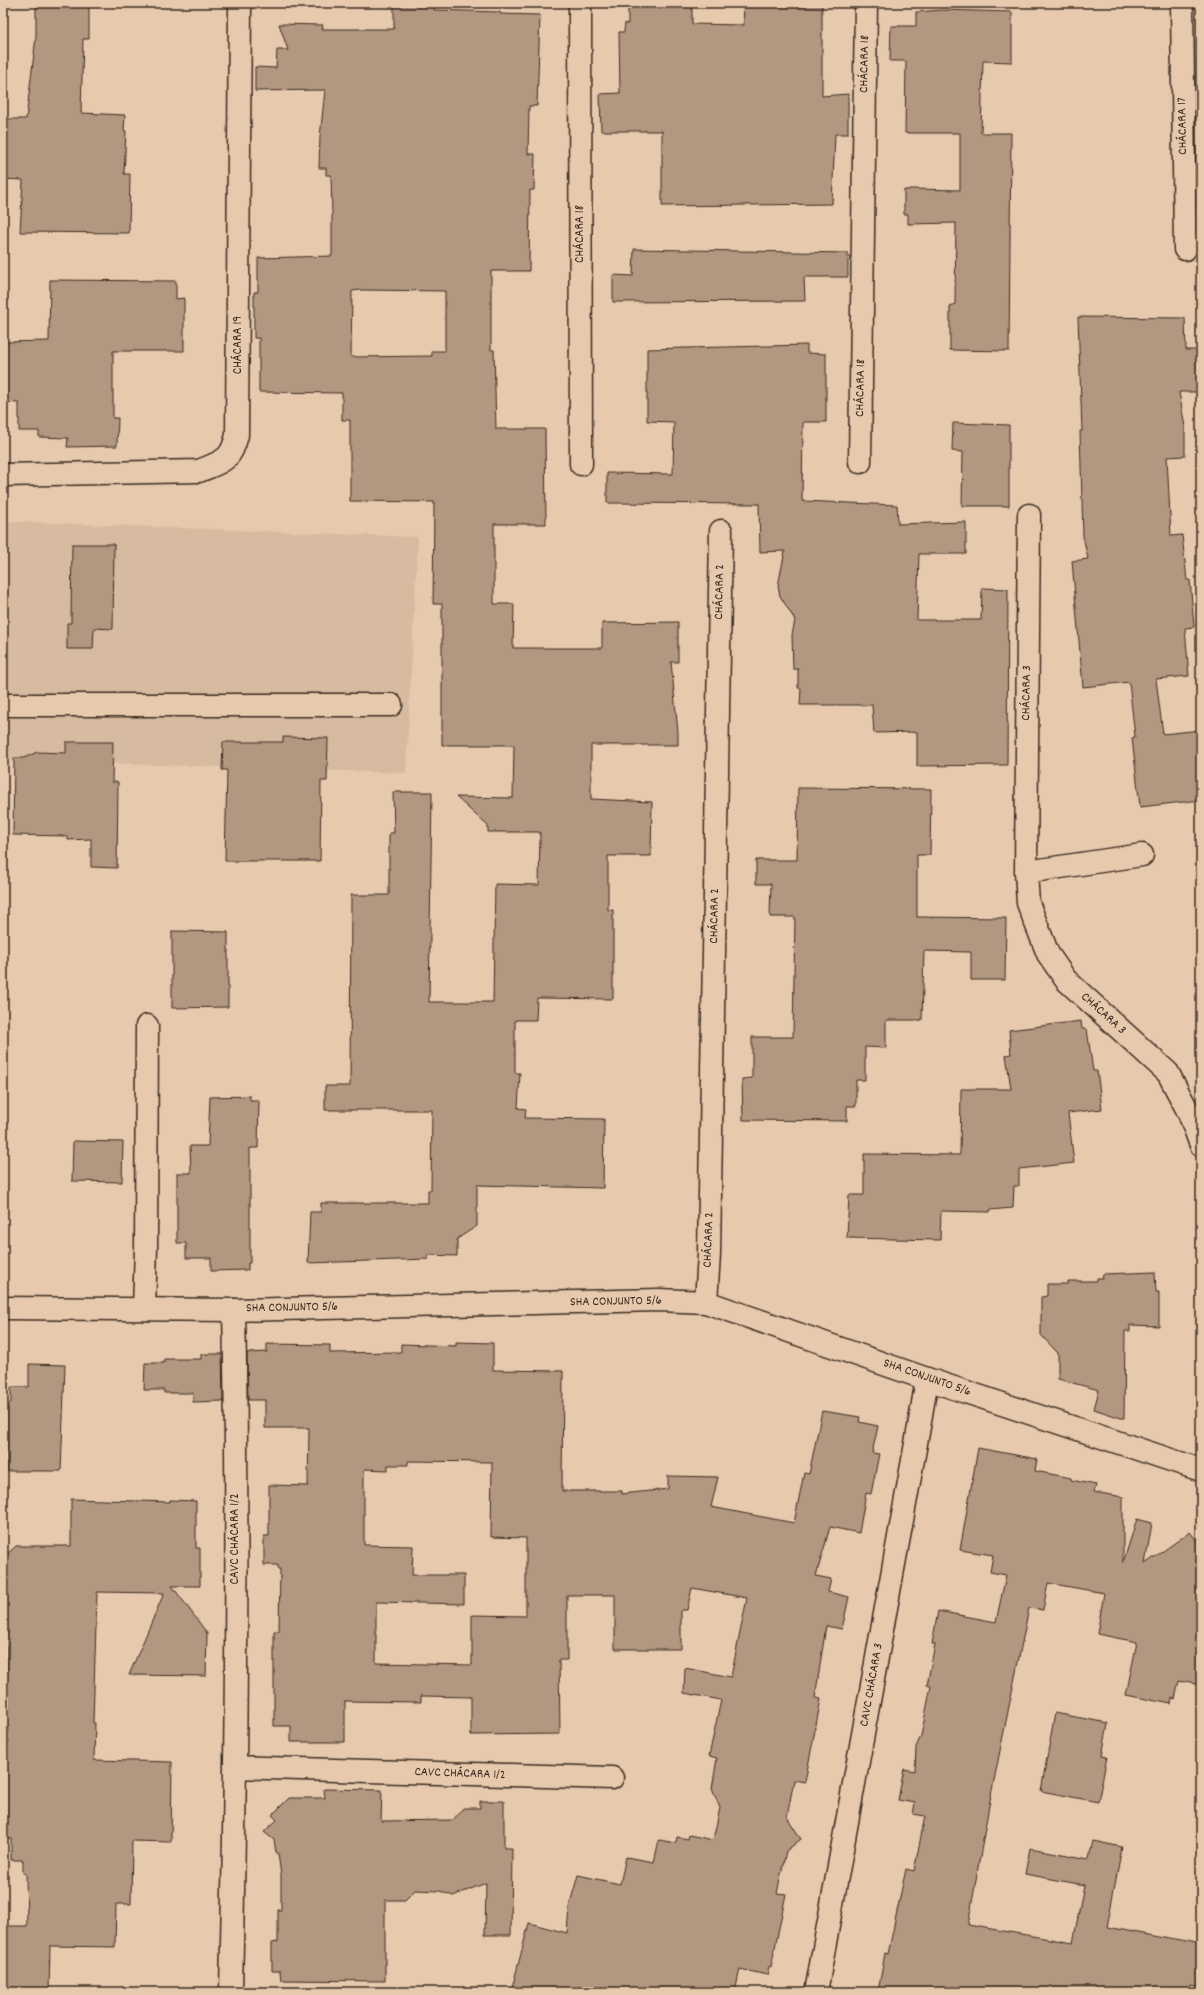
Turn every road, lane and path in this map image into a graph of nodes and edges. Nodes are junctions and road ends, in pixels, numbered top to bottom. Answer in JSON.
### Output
{"nodes":[{"id":1,"x":240,"y":3,"type":"edge"},
{"id":2,"x":580,"y":3,"type":"edge"},
{"id":3,"x":866,"y":3,"type":"edge"},
{"id":4,"x":1182,"y":3,"type":"edge"},
{"id":5,"x":1185,"y":249,"type":"dead end"},
{"id":6,"x":860,"y":462,"type":"dead end"},
{"id":7,"x":581,"y":464,"type":"dead end"},
{"id":8,"x":3,"y":475,"type":"edge"},
{"id":9,"x":1029,"y":515,"type":"dead end"},
{"id":10,"x":721,"y":531,"type":"dead end"},
{"id":11,"x":3,"y":705,"type":"edge"},
{"id":12,"x":391,"y":705,"type":"dead end"},
{"id":13,"x":1142,"y":855,"type":"dead end"},
{"id":14,"x":1026,"y":872,"type":"junction"},
{"id":15,"x":147,"y":1026,"type":"dead end"},
{"id":16,"x":1201,"y":1145,"type":"edge"},
{"id":17,"x":706,"y":1302,"type":"junction"},
{"id":18,"x":3,"y":1308,"type":"edge"},
{"id":19,"x":144,"y":1308,"type":"junction"},
{"id":20,"x":234,"y":1310,"type":"junction"},
{"id":21,"x":927,"y":1379,"type":"junction"},
{"id":22,"x":1201,"y":1470,"type":"edge"},
{"id":23,"x":236,"y":1767,"type":"junction"},
{"id":24,"x":612,"y":1778,"type":"dead end"},
{"id":25,"x":230,"y":1992,"type":"edge"},
{"id":26,"x":816,"y":1992,"type":"edge"}],
"edges":[{"from":1,"to":8,"type":"street","name":"CHÁCARA 19"},
{"from":2,"to":7,"type":"street","name":"CHÁCARA 18"},
{"from":3,"to":6,"type":"street","name":"CHÁCARA 18"},
{"from":4,"to":5,"type":"street","name":"CHÁCARA 17"},
{"from":9,"to":14,"type":"street","name":"CHÁCARA 3"},
{"from":10,"to":17,"type":"street","name":"CHÁCARA 2"},
{"from":11,"to":12,"type":"street"},
{"from":13,"to":14,"type":"street"},
{"from":14,"to":16,"type":"street","name":"CHÁCARA 3"},
{"from":15,"to":19,"type":"street"},
{"from":17,"to":20,"type":"street","name":"SHA CONJUNTO 5/6"},
{"from":17,"to":21,"type":"street","name":"SHA CONJUNTO 5/6"},
{"from":18,"to":19,"type":"street","name":"SHA CONJUNTO 5/6"},
{"from":19,"to":20,"type":"street","name":"SHA CONJUNTO 5/6"},
{"from":20,"to":23,"type":"street","name":"CAVC CHÁCARA 1/2"},
{"from":21,"to":22,"type":"street","name":"SHA CONJUNTO 5/6"},
{"from":21,"to":26,"type":"street","name":"CAVC CHÁCARA 3"},
{"from":23,"to":24,"type":"street","name":"CAVC CHÁCARA 1/2"},
{"from":23,"to":25,"type":"street","name":"CAVC CHÁCARA 1/2"}]}
